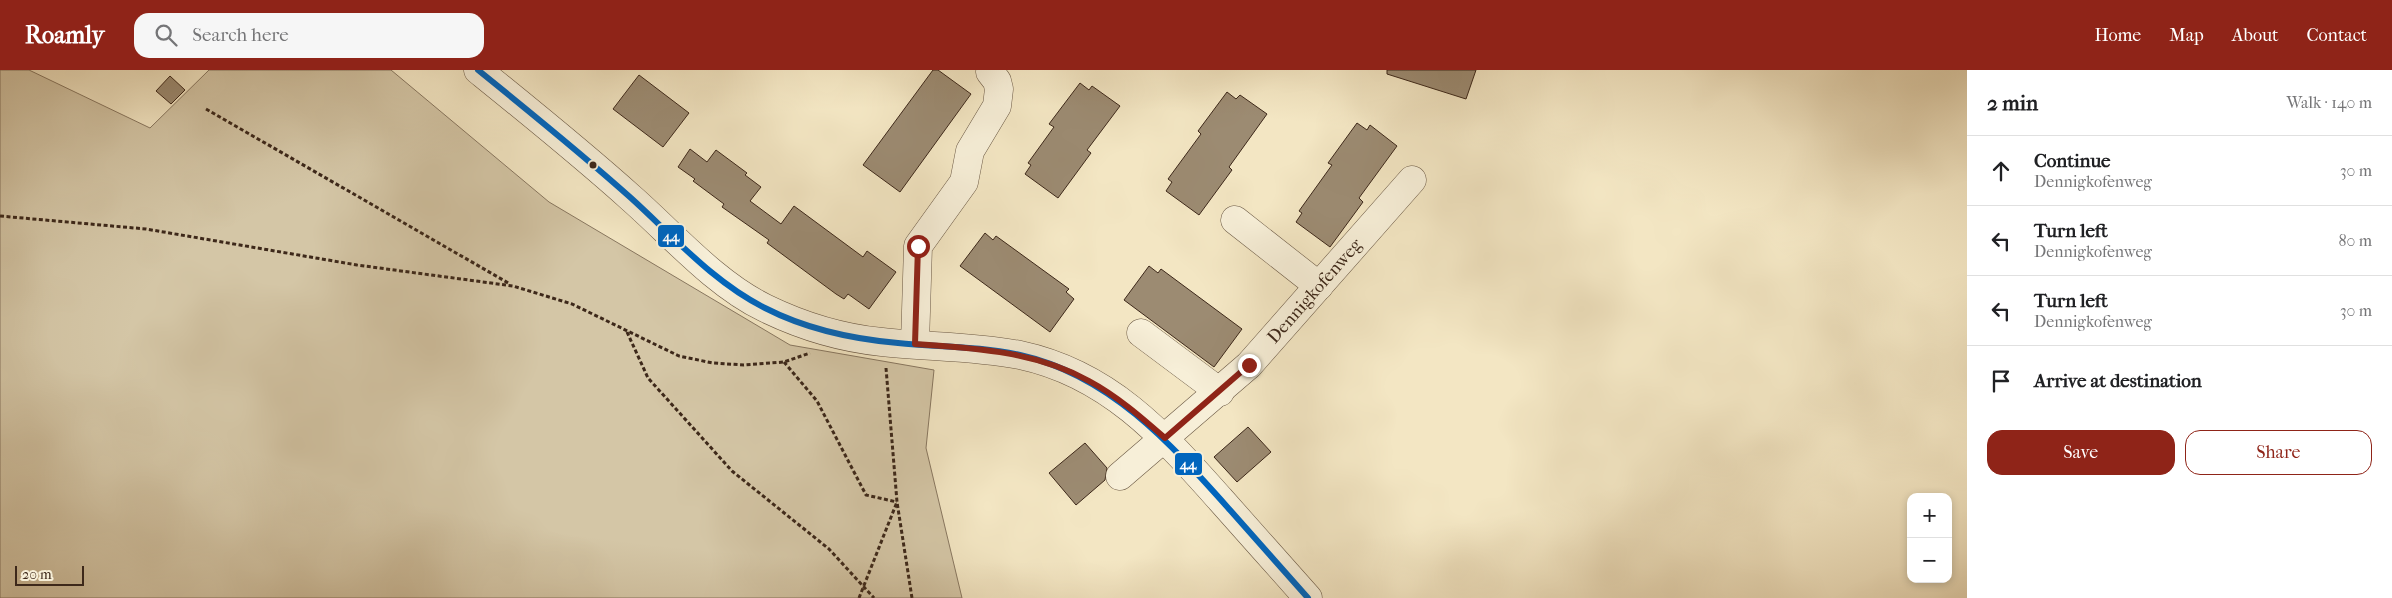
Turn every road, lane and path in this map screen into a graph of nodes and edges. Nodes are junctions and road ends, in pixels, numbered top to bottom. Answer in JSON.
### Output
{"nodes":[{"id":1,"x":478,"y":70,"type":"edge"},
{"id":2,"x":990,"y":72,"type":"dead end"},
{"id":3,"x":206,"y":109,"type":"dead end"},
{"id":4,"x":1412,"y":180,"type":"dead end"},
{"id":5,"x":0,"y":216,"type":"edge"},
{"id":6,"x":1235,"y":220,"type":"dead end"},
{"id":7,"x":512,"y":286,"type":"junction"},
{"id":8,"x":1319,"y":286,"type":"junction"},
{"id":9,"x":627,"y":330,"type":"junction"},
{"id":10,"x":1141,"y":333,"type":"dead end"},
{"id":11,"x":883,"y":342,"type":"junction"},
{"id":12,"x":915,"y":344,"type":"junction"},
{"id":13,"x":1220,"y":392,"type":"junction"},
{"id":14,"x":1165,"y":438,"type":"junction"},
{"id":15,"x":1120,"y":476,"type":"dead end"},
{"id":16,"x":897,"y":502,"type":"junction"},
{"id":17,"x":863,"y":584,"type":"junction"},
{"id":18,"x":859,"y":598,"type":"edge"},
{"id":19,"x":874,"y":598,"type":"edge"},
{"id":20,"x":912,"y":598,"type":"edge"},
{"id":21,"x":1308,"y":598,"type":"edge"}],
"edges":[{"from":1,"to":11,"type":"street"},
{"from":2,"to":12,"type":"street"},
{"from":3,"to":7,"type":"path"},
{"from":4,"to":8,"type":"street","name":"Dennigkofenweg"},
{"from":5,"to":7,"type":"path"},
{"from":6,"to":8,"type":"street"},
{"from":7,"to":9,"type":"path"},
{"from":8,"to":13,"type":"street","name":"Dennigkofenweg"},
{"from":9,"to":16,"type":"path"},
{"from":9,"to":17,"type":"path"},
{"from":10,"to":13,"type":"street"},
{"from":11,"to":12,"type":"street"},
{"from":11,"to":16,"type":"path"},
{"from":12,"to":14,"type":"street"},
{"from":13,"to":14,"type":"street","name":"Dennigkofenweg"},
{"from":14,"to":15,"type":"street","name":"Dennigkofenweg"},
{"from":14,"to":21,"type":"street"},
{"from":16,"to":17,"type":"path"},
{"from":16,"to":20,"type":"path"},
{"from":17,"to":18,"type":"path"},
{"from":17,"to":19,"type":"path"}]}
